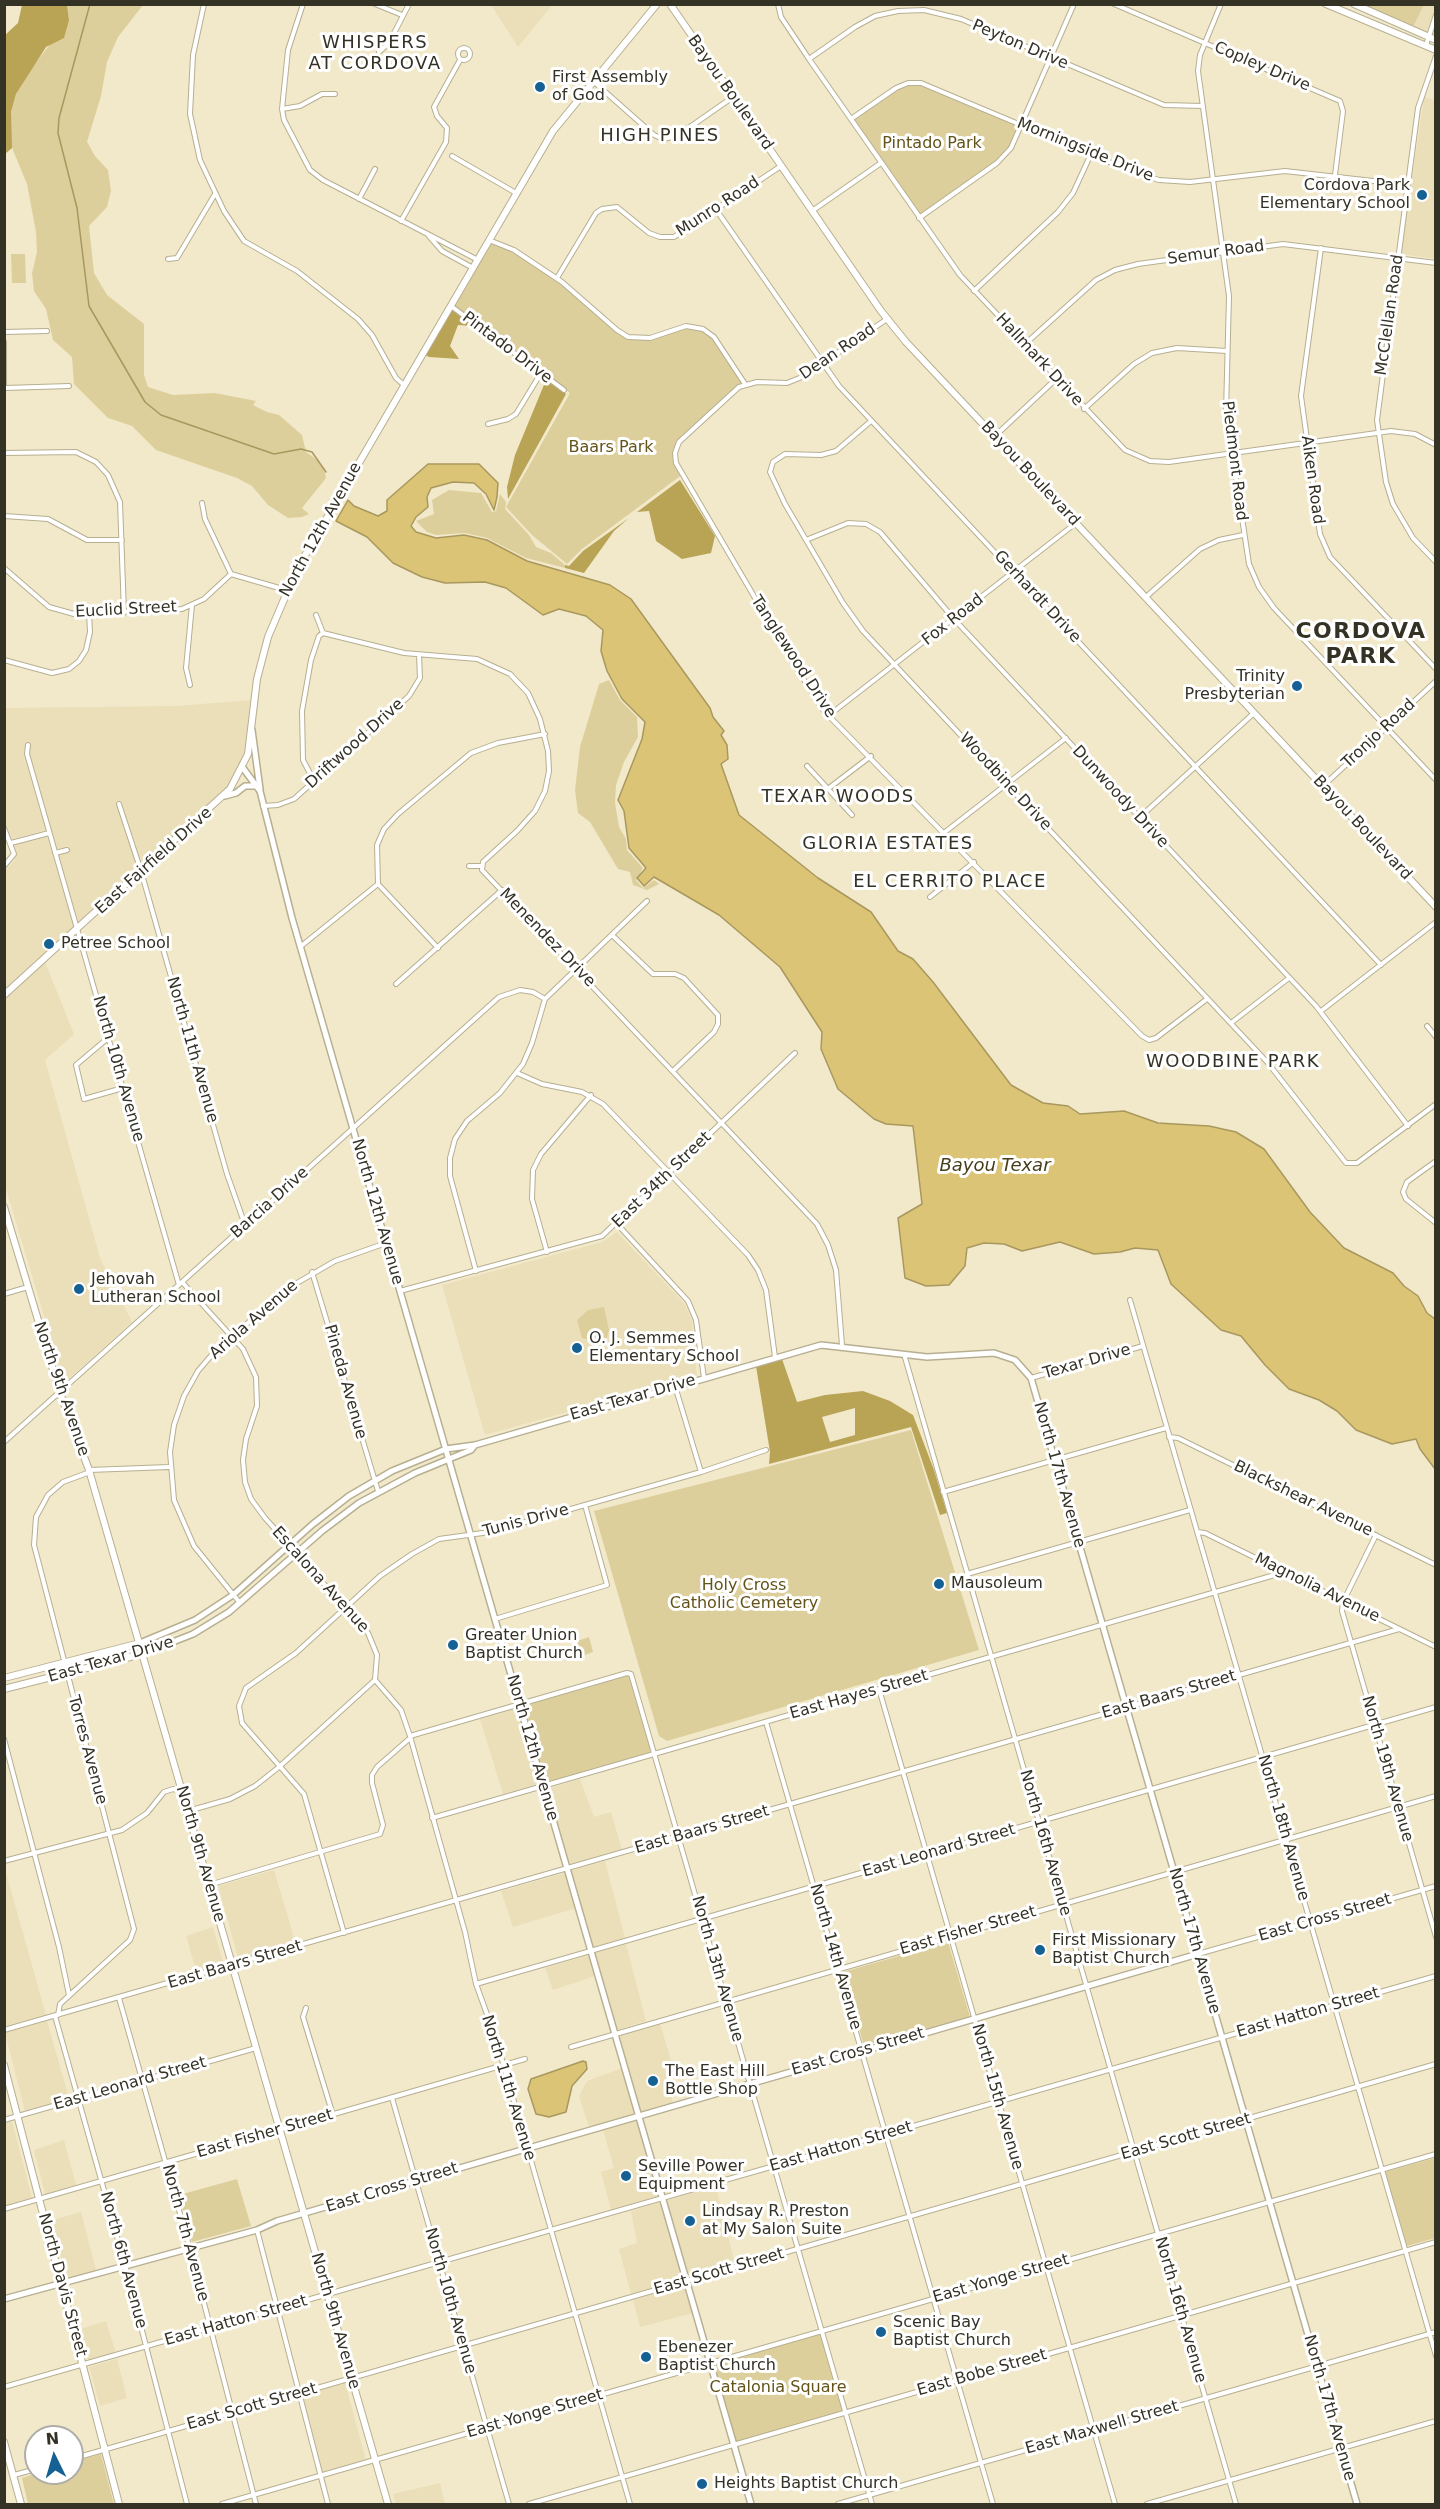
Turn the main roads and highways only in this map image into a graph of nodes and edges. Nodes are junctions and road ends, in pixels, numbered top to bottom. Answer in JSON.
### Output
{"nodes":[{"id":1,"x":657,"y":4,"type":"edge"},
{"id":2,"x":670,"y":4,"type":"edge"},
{"id":3,"x":1326,"y":4,"type":"edge"},
{"id":4,"x":1354,"y":4,"type":"edge"},
{"id":5,"x":1432,"y":38,"type":"edge"},
{"id":6,"x":1436,"y":50,"type":"edge"},
{"id":7,"x":243,"y":768,"type":"joint"},
{"id":8,"x":1436,"y":907,"type":"edge"},
{"id":9,"x":4,"y":995,"type":"edge"},
{"id":10,"x":4,"y":1207,"type":"edge"},
{"id":11,"x":140,"y":1643,"type":"junction"},
{"id":12,"x":142,"y":1654,"type":"junction"},
{"id":13,"x":4,"y":1678,"type":"edge"},
{"id":14,"x":4,"y":1689,"type":"edge"},
{"id":15,"x":4,"y":2065,"type":"edge"},
{"id":16,"x":4,"y":2442,"type":"edge"},
{"id":17,"x":21,"y":2505,"type":"edge"},
{"id":18,"x":119,"y":2505,"type":"edge"},
{"id":19,"x":388,"y":2505,"type":"edge"}],
"edges":[{"from":1,"to":7,"type":"main road","name":"North 12th Avenue"},
{"from":2,"to":8,"type":"main road","name":"Bayou Boulevard"},
{"from":3,"to":6,"type":"main road"},
{"from":4,"to":5,"type":"main road"},
{"from":7,"to":9,"type":"main road","name":"East Fairfield Drive"},
{"from":10,"to":11,"type":"main road","name":"North 9th Avenue"},
{"from":11,"to":12,"type":"main road","name":"North 9th Avenue"},
{"from":11,"to":13,"type":"main road","name":"East Texar Drive"},
{"from":12,"to":14,"type":"main road","name":"East Texar Drive"},
{"from":12,"to":19,"type":"main road","name":"North 9th Avenue"},
{"from":15,"to":18,"type":"main road","name":"North Davis Street"},
{"from":16,"to":17,"type":"main road"}]}
